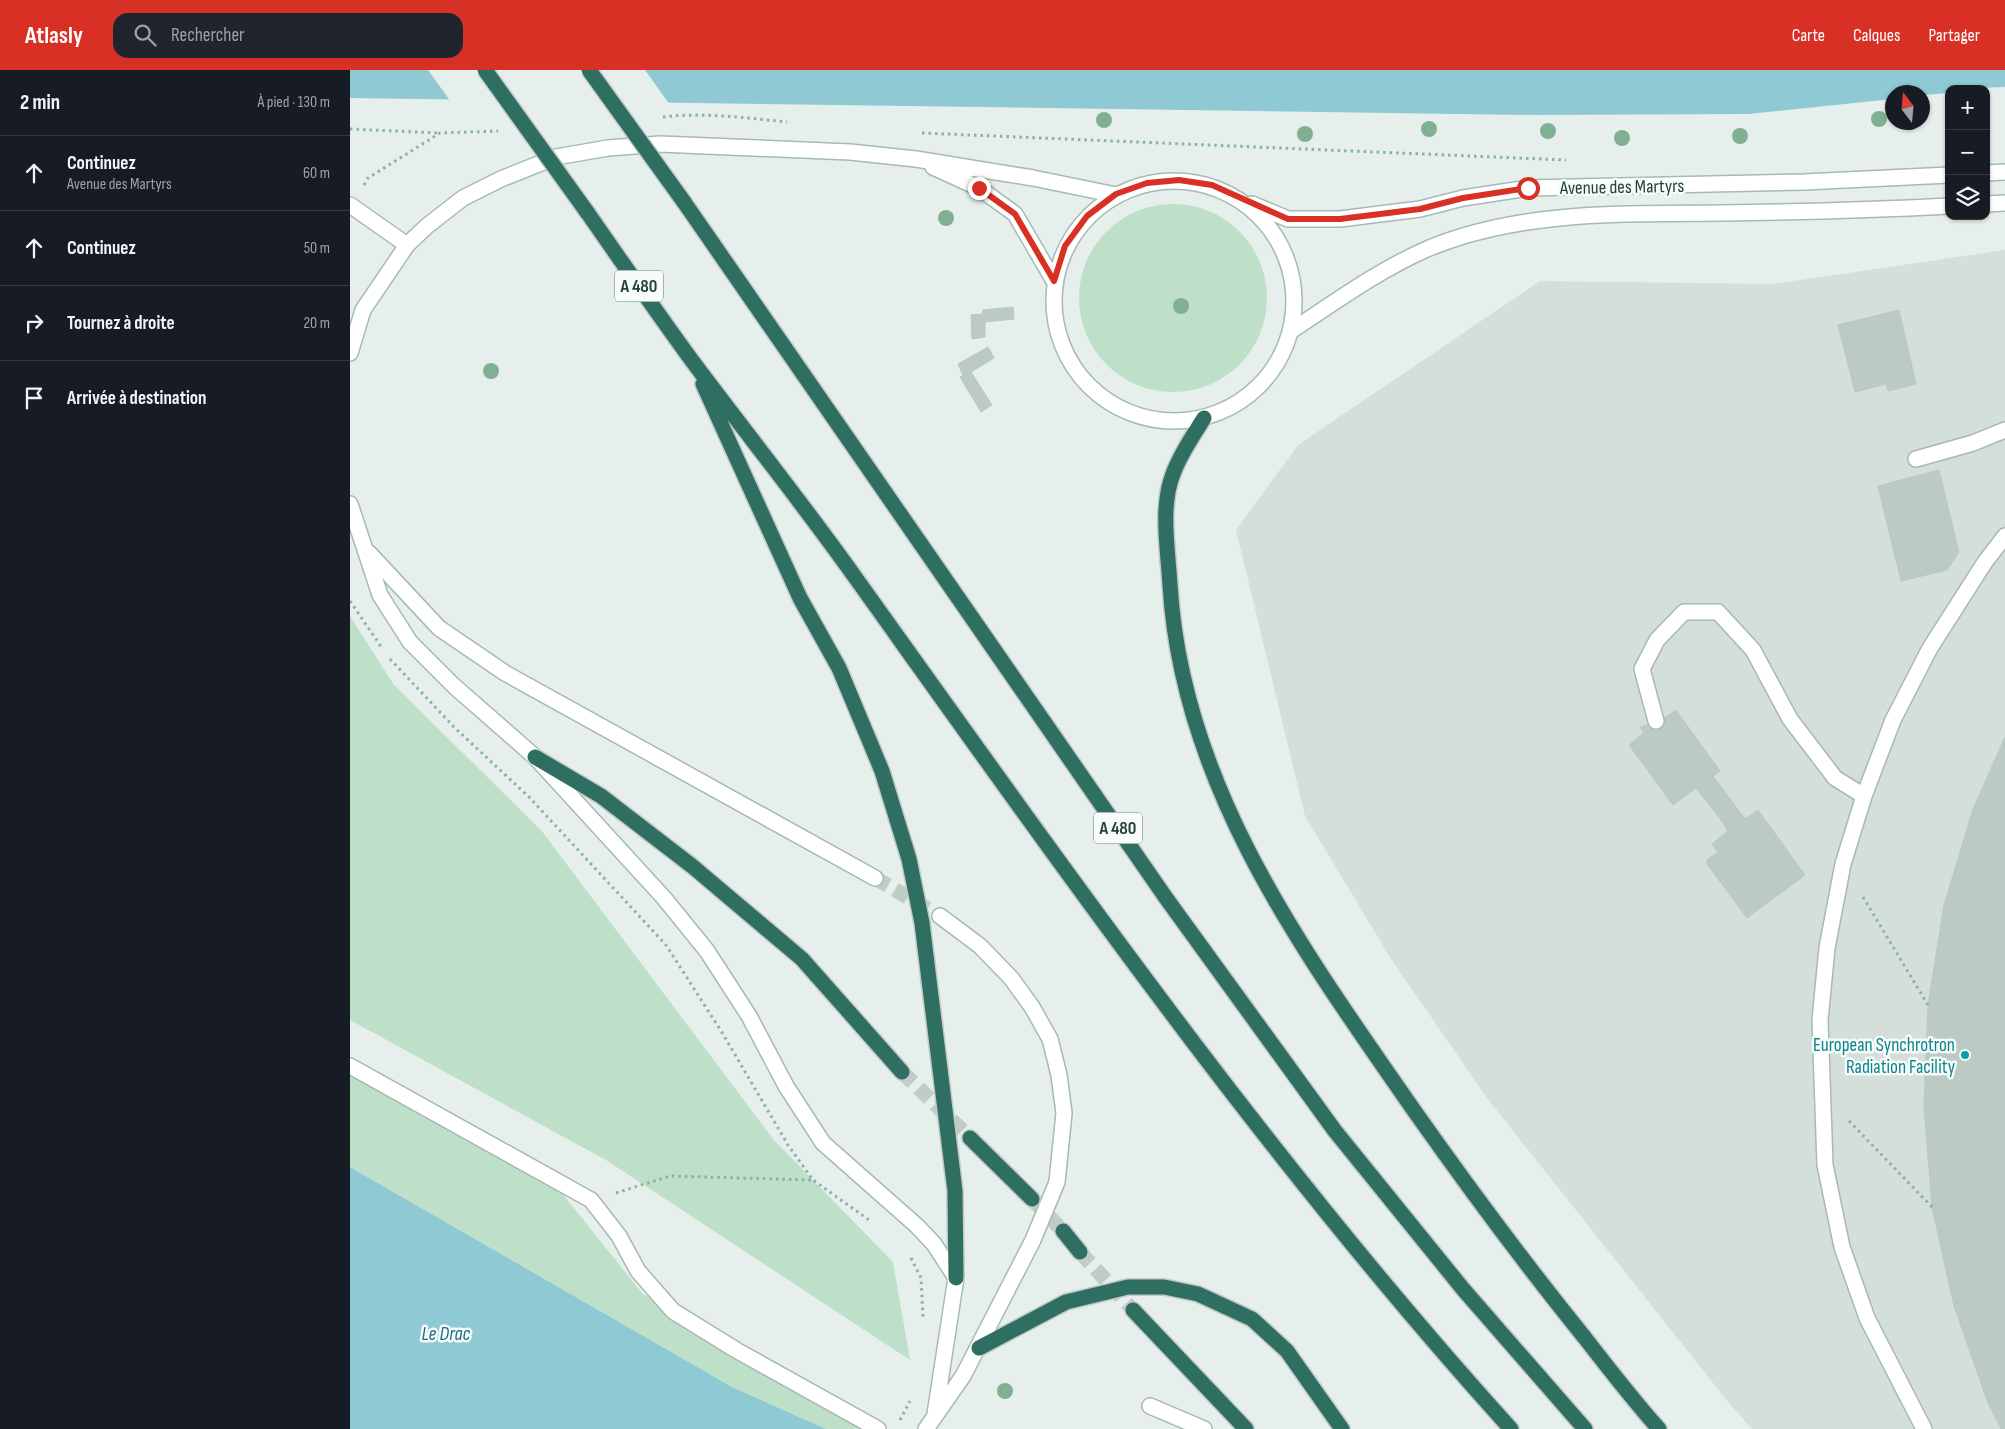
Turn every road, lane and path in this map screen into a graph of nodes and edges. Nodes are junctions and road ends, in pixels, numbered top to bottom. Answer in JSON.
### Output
{"nodes":[{"id":1,"x":485,"y":70,"type":"edge"},
{"id":2,"x":589,"y":70,"type":"edge"},
{"id":3,"x":661,"y":118,"type":"dead end"},
{"id":4,"x":792,"y":123,"type":"dead end"},
{"id":5,"x":350,"y":129,"type":"edge"},
{"id":6,"x":507,"y":131,"type":"dead end"},
{"id":7,"x":440,"y":133,"type":"junction"},
{"id":8,"x":920,"y":133,"type":"dead end"},
{"id":9,"x":916,"y":159,"type":"junction"},
{"id":10,"x":1567,"y":160,"type":"dead end"},
{"id":11,"x":2005,"y":172,"type":"edge"},
{"id":12,"x":1990,"y":173,"type":"edge"},
{"id":13,"x":1945,"y":175,"type":"edge"},
{"id":14,"x":1116,"y":194,"type":"junction"},
{"id":15,"x":1241,"y":200,"type":"junction"},
{"id":16,"x":2005,"y":203,"type":"edge"},
{"id":17,"x":1990,"y":204,"type":"edge"},
{"id":18,"x":351,"y":205,"type":"edge"},
{"id":19,"x":1945,"y":206,"type":"edge"},
{"id":20,"x":407,"y":245,"type":"junction"},
{"id":21,"x":1054,"y":281,"type":"junction"},
{"id":22,"x":1292,"y":331,"type":"junction"},
{"id":23,"x":350,"y":353,"type":"edge"},
{"id":24,"x":692,"y":360,"type":"junction"},
{"id":25,"x":1204,"y":418,"type":"junction"},
{"id":26,"x":2005,"y":430,"type":"edge"},
{"id":27,"x":1916,"y":459,"type":"dead end"},
{"id":28,"x":350,"y":504,"type":"edge"},
{"id":29,"x":2005,"y":536,"type":"edge"},
{"id":30,"x":365,"y":548,"type":"junction"},
{"id":31,"x":350,"y":601,"type":"edge"},
{"id":32,"x":1656,"y":721,"type":"dead end"},
{"id":33,"x":535,"y":757,"type":"junction"},
{"id":34,"x":1864,"y":796,"type":"junction"},
{"id":35,"x":1843,"y":864,"type":"junction"},
{"id":36,"x":875,"y":878,"type":"tunnel mouth"},
{"id":37,"x":940,"y":916,"type":"tunnel mouth"},
{"id":38,"x":1928,"y":1005,"type":"dead end"},
{"id":39,"x":350,"y":1066,"type":"edge"},
{"id":40,"x":902,"y":1072,"type":"tunnel mouth"},
{"id":41,"x":1822,"y":1093,"type":"junction"},
{"id":42,"x":970,"y":1138,"type":"tunnel mouth"},
{"id":43,"x":813,"y":1180,"type":"junction"},
{"id":44,"x":1032,"y":1199,"type":"tunnel mouth"},
{"id":45,"x":591,"y":1200,"type":"junction"},
{"id":46,"x":1932,"y":1207,"type":"dead end"},
{"id":47,"x":874,"y":1223,"type":"dead end"},
{"id":48,"x":1063,"y":1231,"type":"tunnel mouth"},
{"id":49,"x":908,"y":1252,"type":"dead end"},
{"id":50,"x":1080,"y":1252,"type":"tunnel mouth"},
{"id":51,"x":956,"y":1278,"type":"junction"},
{"id":52,"x":1132,"y":1310,"type":"tunnel mouth"},
{"id":53,"x":923,"y":1322,"type":"dead end"},
{"id":54,"x":979,"y":1348,"type":"junction"},
{"id":55,"x":912,"y":1399,"type":"dead end"},
{"id":56,"x":1150,"y":1406,"type":"dead end"},
{"id":57,"x":935,"y":1414,"type":"junction"},
{"id":58,"x":899,"y":1422,"type":"dead end"},
{"id":59,"x":878,"y":1429,"type":"edge"},
{"id":60,"x":926,"y":1429,"type":"edge"},
{"id":61,"x":1204,"y":1429,"type":"edge"},
{"id":62,"x":1246,"y":1429,"type":"edge"},
{"id":63,"x":1342,"y":1429,"type":"edge"},
{"id":64,"x":1512,"y":1429,"type":"edge"},
{"id":65,"x":1585,"y":1429,"type":"edge"},
{"id":66,"x":1659,"y":1429,"type":"edge"},
{"id":67,"x":1924,"y":1429,"type":"edge"}],
"edges":[{"from":1,"to":24,"type":"highway","number":"A 480","bridge":true},
{"from":2,"to":65,"type":"highway","number":"A 480","bridge":true},
{"from":3,"to":4,"type":"path"},
{"from":5,"to":7,"type":"path"},
{"from":6,"to":7,"type":"path"},
{"from":7,"to":18,"type":"path"},
{"from":8,"to":10,"type":"path"},
{"from":9,"to":14,"type":"main road"},
{"from":9,"to":20,"type":"main road"},
{"from":9,"to":21,"type":"main road"},
{"from":11,"to":12,"type":"main road"},
{"from":13,"to":15,"type":"main road","name":"Avenue des Martyrs"},
{"from":14,"to":15,"type":"main road"},
{"from":14,"to":21,"type":"main road"},
{"from":15,"to":22,"type":"main road"},
{"from":16,"to":17,"type":"main road"},
{"from":18,"to":20,"type":"main road"},
{"from":19,"to":22,"type":"main road","name":"Avenue des Martyrs"},
{"from":20,"to":23,"type":"main road"},
{"from":21,"to":25,"type":"main road"},
{"from":22,"to":25,"type":"main road"},
{"from":24,"to":51,"type":"highway"},
{"from":24,"to":64,"type":"highway","number":"A 480"},
{"from":25,"to":66,"type":"highway"},
{"from":26,"to":27,"type":"main road"},
{"from":28,"to":30,"type":"main road"},
{"from":29,"to":34,"type":"main road"},
{"from":30,"to":33,"type":"main road"},
{"from":30,"to":36,"type":"main road"},
{"from":31,"to":43,"type":"path"},
{"from":32,"to":34,"type":"main road"},
{"from":33,"to":40,"type":"highway"},
{"from":33,"to":51,"type":"main road"},
{"from":34,"to":35,"type":"main road"},
{"from":35,"to":38,"type":"path"},
{"from":35,"to":41,"type":"main road"},
{"from":37,"to":54,"type":"main road"},
{"from":39,"to":45,"type":"main road"},
{"from":41,"to":46,"type":"path"},
{"from":41,"to":67,"type":"main road"},
{"from":42,"to":44,"type":"highway"},
{"from":43,"to":45,"type":"path"},
{"from":43,"to":47,"type":"path"},
{"from":45,"to":59,"type":"main road"},
{"from":48,"to":50,"type":"highway"},
{"from":49,"to":53,"type":"path"},
{"from":51,"to":57,"type":"main road"},
{"from":52,"to":62,"type":"highway"},
{"from":54,"to":57,"type":"main road"},
{"from":54,"to":63,"type":"highway"},
{"from":55,"to":58,"type":"path"},
{"from":56,"to":61,"type":"main road"},
{"from":57,"to":60,"type":"main road"}]}
